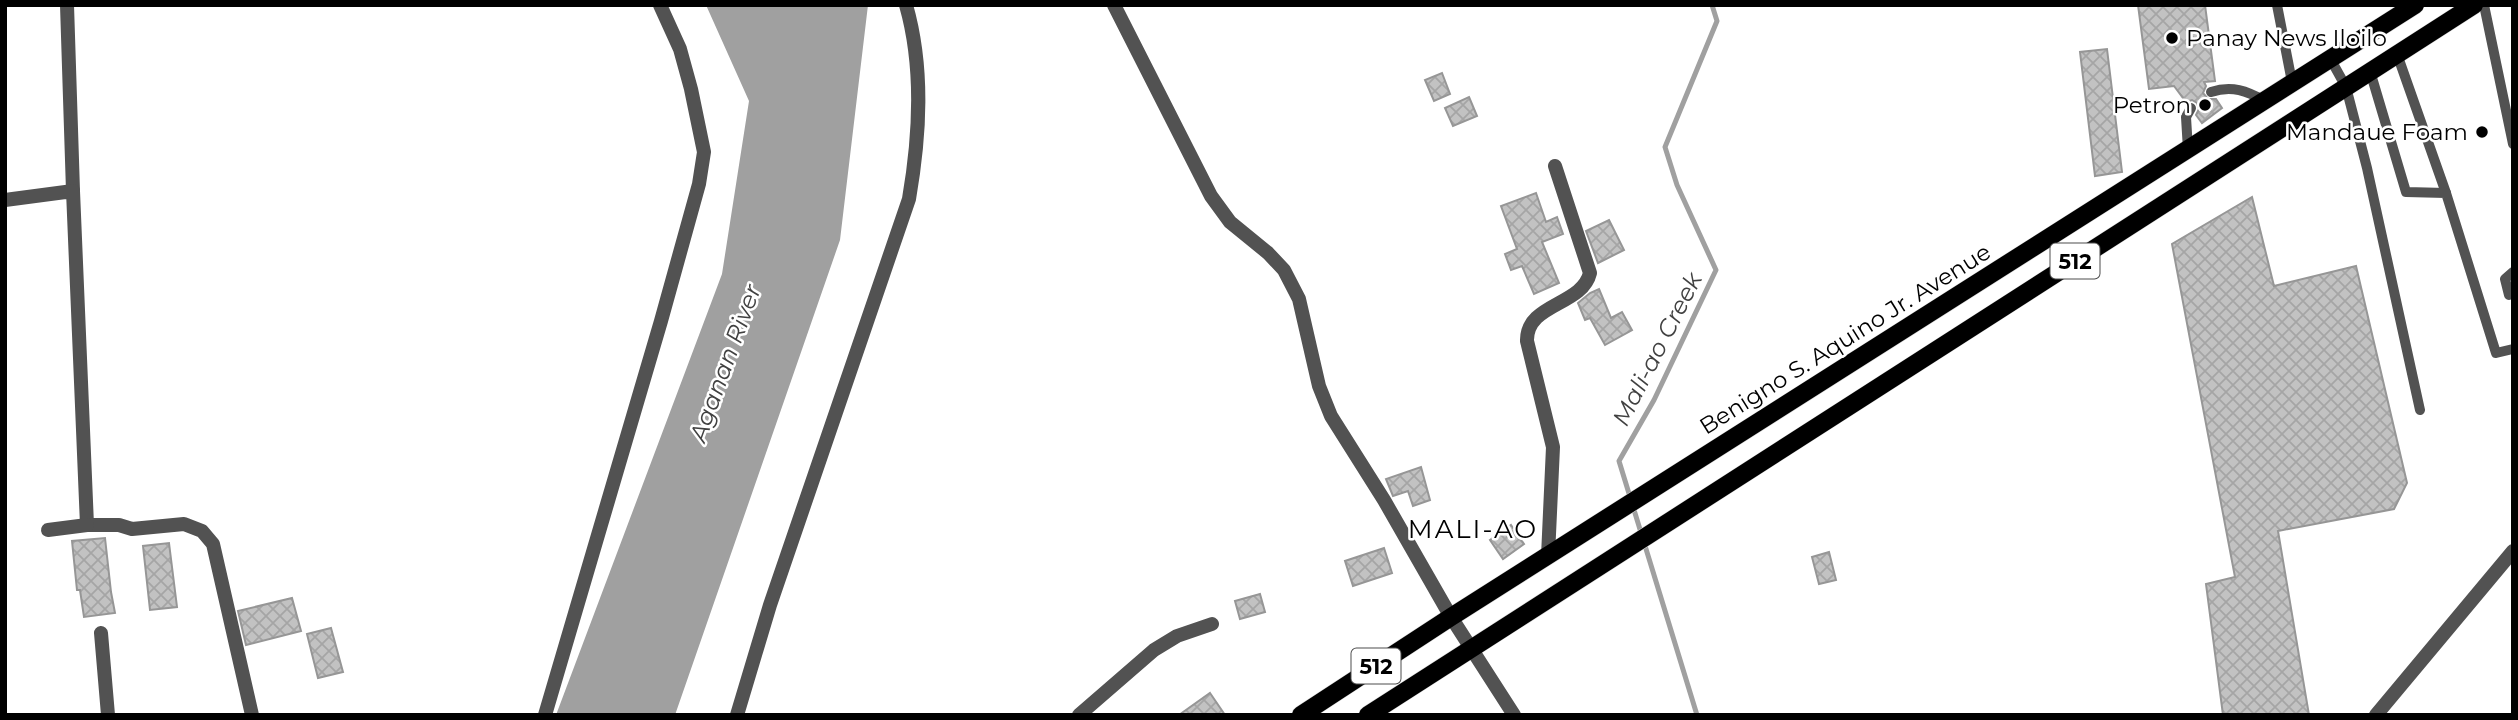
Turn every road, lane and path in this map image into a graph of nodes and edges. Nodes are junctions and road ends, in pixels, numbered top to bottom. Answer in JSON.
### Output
{"nodes":[{"id":1,"x":67,"y":5,"type":"edge"},
{"id":2,"x":660,"y":5,"type":"edge"},
{"id":3,"x":906,"y":5,"type":"edge"},
{"id":4,"x":1114,"y":5,"type":"edge"},
{"id":5,"x":2277,"y":5,"type":"edge"},
{"id":6,"x":2415,"y":5,"type":"edge"},
{"id":7,"x":2474,"y":5,"type":"edge"},
{"id":8,"x":2484,"y":5,"type":"edge"},
{"id":9,"x":2397,"y":54,"type":"junction"},
{"id":10,"x":2331,"y":60,"type":"junction"},
{"id":11,"x":2370,"y":71,"type":"junction"},
{"id":12,"x":2292,"y":82,"type":"junction"},
{"id":13,"x":2346,"y":87,"type":"junction"},
{"id":14,"x":2211,"y":93,"type":"dead end"},
{"id":15,"x":2265,"y":101,"type":"junction"},
{"id":16,"x":2191,"y":108,"type":"dead end"},
{"id":17,"x":2513,"y":144,"type":"edge"},
{"id":18,"x":2188,"y":150,"type":"junction"},
{"id":19,"x":1555,"y":166,"type":"dead end"},
{"id":20,"x":73,"y":191,"type":"junction"},
{"id":21,"x":2446,"y":193,"type":"junction"},
{"id":22,"x":5,"y":200,"type":"edge"},
{"id":23,"x":2513,"y":272,"type":"edge"},
{"id":24,"x":2509,"y":295,"type":"dead end"},
{"id":25,"x":2513,"y":349,"type":"edge"},
{"id":26,"x":2420,"y":410,"type":"dead end"},
{"id":27,"x":87,"y":525,"type":"junction"},
{"id":28,"x":48,"y":530,"type":"dead end"},
{"id":29,"x":2513,"y":551,"type":"edge"},
{"id":30,"x":1548,"y":556,"type":"junction"},
{"id":31,"x":1451,"y":617,"type":"junction"},
{"id":32,"x":1212,"y":624,"type":"dead end"},
{"id":33,"x":101,"y":633,"type":"dead end"},
{"id":34,"x":1470,"y":648,"type":"junction"},
{"id":35,"x":108,"y":715,"type":"edge"},
{"id":36,"x":252,"y":715,"type":"edge"},
{"id":37,"x":545,"y":715,"type":"edge"},
{"id":38,"x":737,"y":715,"type":"edge"},
{"id":39,"x":1079,"y":715,"type":"edge"},
{"id":40,"x":1301,"y":715,"type":"edge"},
{"id":41,"x":1368,"y":715,"type":"edge"},
{"id":42,"x":1514,"y":715,"type":"edge"},
{"id":43,"x":2376,"y":715,"type":"edge"}],
"edges":[{"from":1,"to":20,"type":"street"},
{"from":2,"to":37,"type":"street"},
{"from":3,"to":38,"type":"street"},
{"from":4,"to":31,"type":"street"},
{"from":5,"to":12,"type":"lane"},
{"from":6,"to":10,"type":"main road","name":"Benigno S. Aquino Jr. Avenue","number":"512"},
{"from":7,"to":9,"type":"main road","number":"512"},
{"from":8,"to":17,"type":"lane"},
{"from":9,"to":11,"type":"main road","number":"512"},
{"from":9,"to":21,"type":"lane"},
{"from":10,"to":12,"type":"main road","name":"Benigno S. Aquino Jr. Avenue","number":"512"},
{"from":10,"to":13,"type":"lane"},
{"from":11,"to":13,"type":"main road","number":"512"},
{"from":11,"to":21,"type":"lane"},
{"from":12,"to":15,"type":"main road","name":"Benigno S. Aquino Jr. Avenue","number":"512"},
{"from":13,"to":26,"type":"lane"},
{"from":13,"to":34,"type":"main road","number":"512"},
{"from":14,"to":15,"type":"lane"},
{"from":15,"to":18,"type":"main road","name":"Benigno S. Aquino Jr. Avenue","number":"512"},
{"from":16,"to":18,"type":"lane"},
{"from":18,"to":30,"type":"main road","name":"Benigno S. Aquino Jr. Avenue","number":"512"},
{"from":19,"to":30,"type":"street"},
{"from":20,"to":22,"type":"street"},
{"from":20,"to":27,"type":"street"},
{"from":21,"to":25,"type":"lane"},
{"from":23,"to":24,"type":"lane"},
{"from":27,"to":28,"type":"street"},
{"from":27,"to":36,"type":"street"},
{"from":29,"to":43,"type":"street"},
{"from":30,"to":31,"type":"main road","name":"Benigno S. Aquino Jr. Avenue","number":"512"},
{"from":31,"to":34,"type":"street"},
{"from":31,"to":40,"type":"main road","name":"Benigno S. Aquino Jr. Avenue","number":"512"},
{"from":32,"to":39,"type":"street"},
{"from":33,"to":35,"type":"street"},
{"from":34,"to":41,"type":"main road","number":"512"},
{"from":34,"to":42,"type":"street"}]}
